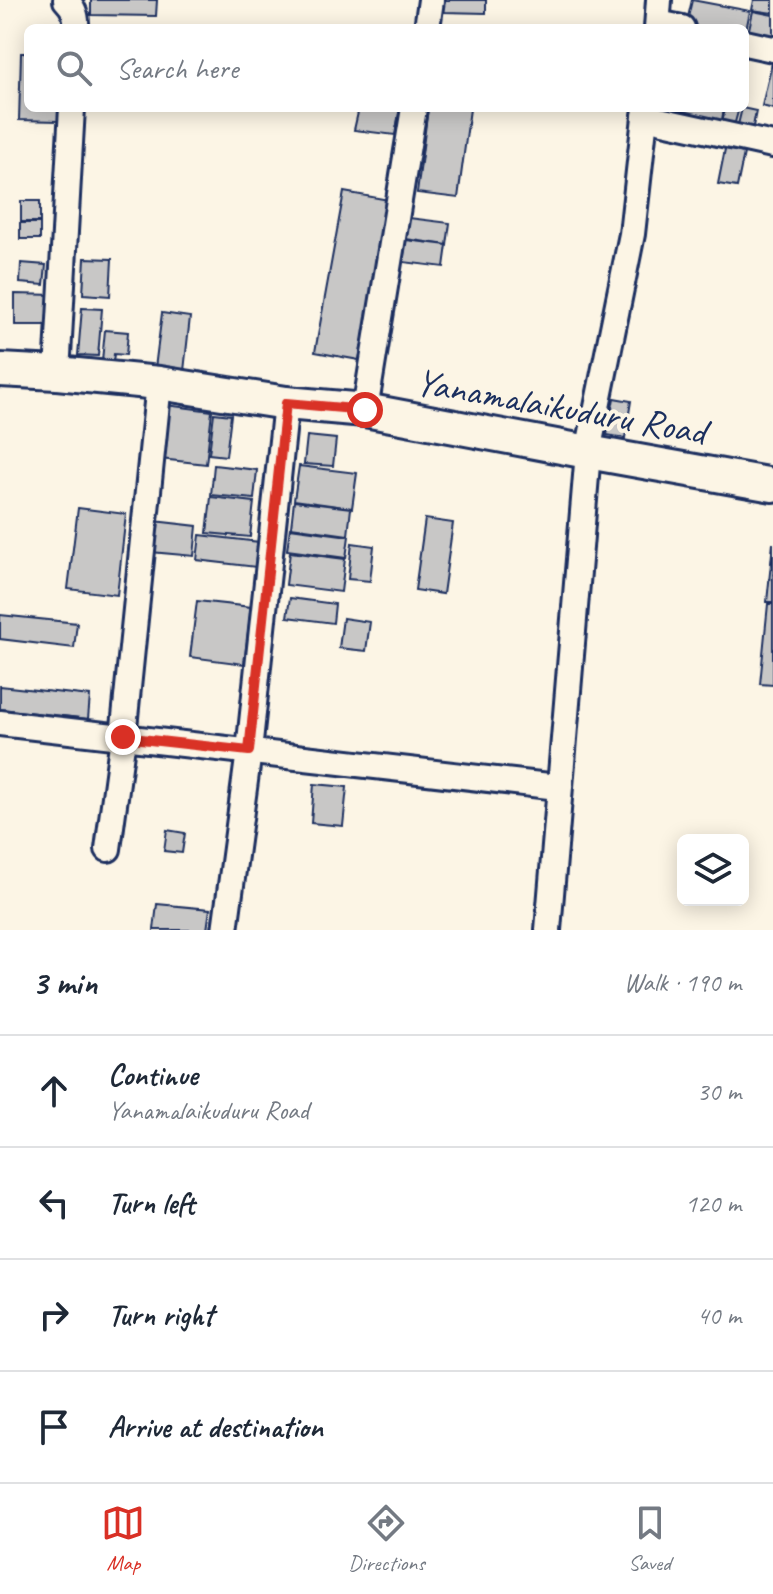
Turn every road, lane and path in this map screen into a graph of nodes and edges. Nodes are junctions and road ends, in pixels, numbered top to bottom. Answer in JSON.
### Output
{"nodes":[{"id":1,"x":66,"y":0,"type":"edge"},
{"id":2,"x":431,"y":0,"type":"edge"},
{"id":3,"x":76,"y":24,"type":"edge"},
{"id":4,"x":428,"y":24,"type":"edge"},
{"id":5,"x":749,"y":44,"type":"edge"},
{"id":6,"x":773,"y":49,"type":"edge"},
{"id":7,"x":72,"y":112,"type":"edge"},
{"id":8,"x":413,"y":112,"type":"edge"},
{"id":9,"x":646,"y":113,"type":"edge"},
{"id":10,"x":773,"y":145,"type":"edge"},
{"id":11,"x":0,"y":370,"type":"edge"},
{"id":12,"x":57,"y":373,"type":"junction"},
{"id":13,"x":159,"y":383,"type":"junction"},
{"id":14,"x":286,"y":403,"type":"junction"},
{"id":15,"x":365,"y":410,"type":"junction"},
{"id":16,"x":588,"y":452,"type":"junction"},
{"id":17,"x":773,"y":485,"type":"edge"},
{"id":18,"x":0,"y":723,"type":"edge"},
{"id":19,"x":123,"y":737,"type":"junction"},
{"id":20,"x":249,"y":751,"type":"junction"},
{"id":21,"x":558,"y":787,"type":"junction"},
{"id":22,"x":108,"y":849,"type":"dead end"},
{"id":23,"x":225,"y":930,"type":"edge"},
{"id":24,"x":548,"y":930,"type":"edge"}],
"edges":[{"from":1,"to":3,"type":"street"},
{"from":2,"to":4,"type":"street"},
{"from":5,"to":6,"type":"street"},
{"from":7,"to":12,"type":"street"},
{"from":8,"to":15,"type":"street"},
{"from":9,"to":10,"type":"street"},
{"from":9,"to":16,"type":"street"},
{"from":11,"to":12,"type":"street","name":"Yanamalaikuduru Road"},
{"from":12,"to":13,"type":"street","name":"Yanamalaikuduru Road"},
{"from":13,"to":14,"type":"street","name":"Yanamalaikuduru Road"},
{"from":13,"to":19,"type":"street"},
{"from":14,"to":15,"type":"street","name":"Yanamalaikuduru Road"},
{"from":14,"to":20,"type":"street"},
{"from":15,"to":16,"type":"street","name":"Yanamalaikuduru Road"},
{"from":16,"to":17,"type":"street","name":"Yanamalaikuduru Road"},
{"from":16,"to":21,"type":"street"},
{"from":18,"to":19,"type":"street"},
{"from":19,"to":20,"type":"street"},
{"from":19,"to":22,"type":"street"},
{"from":20,"to":21,"type":"street"},
{"from":20,"to":23,"type":"street"},
{"from":21,"to":24,"type":"street"}]}
